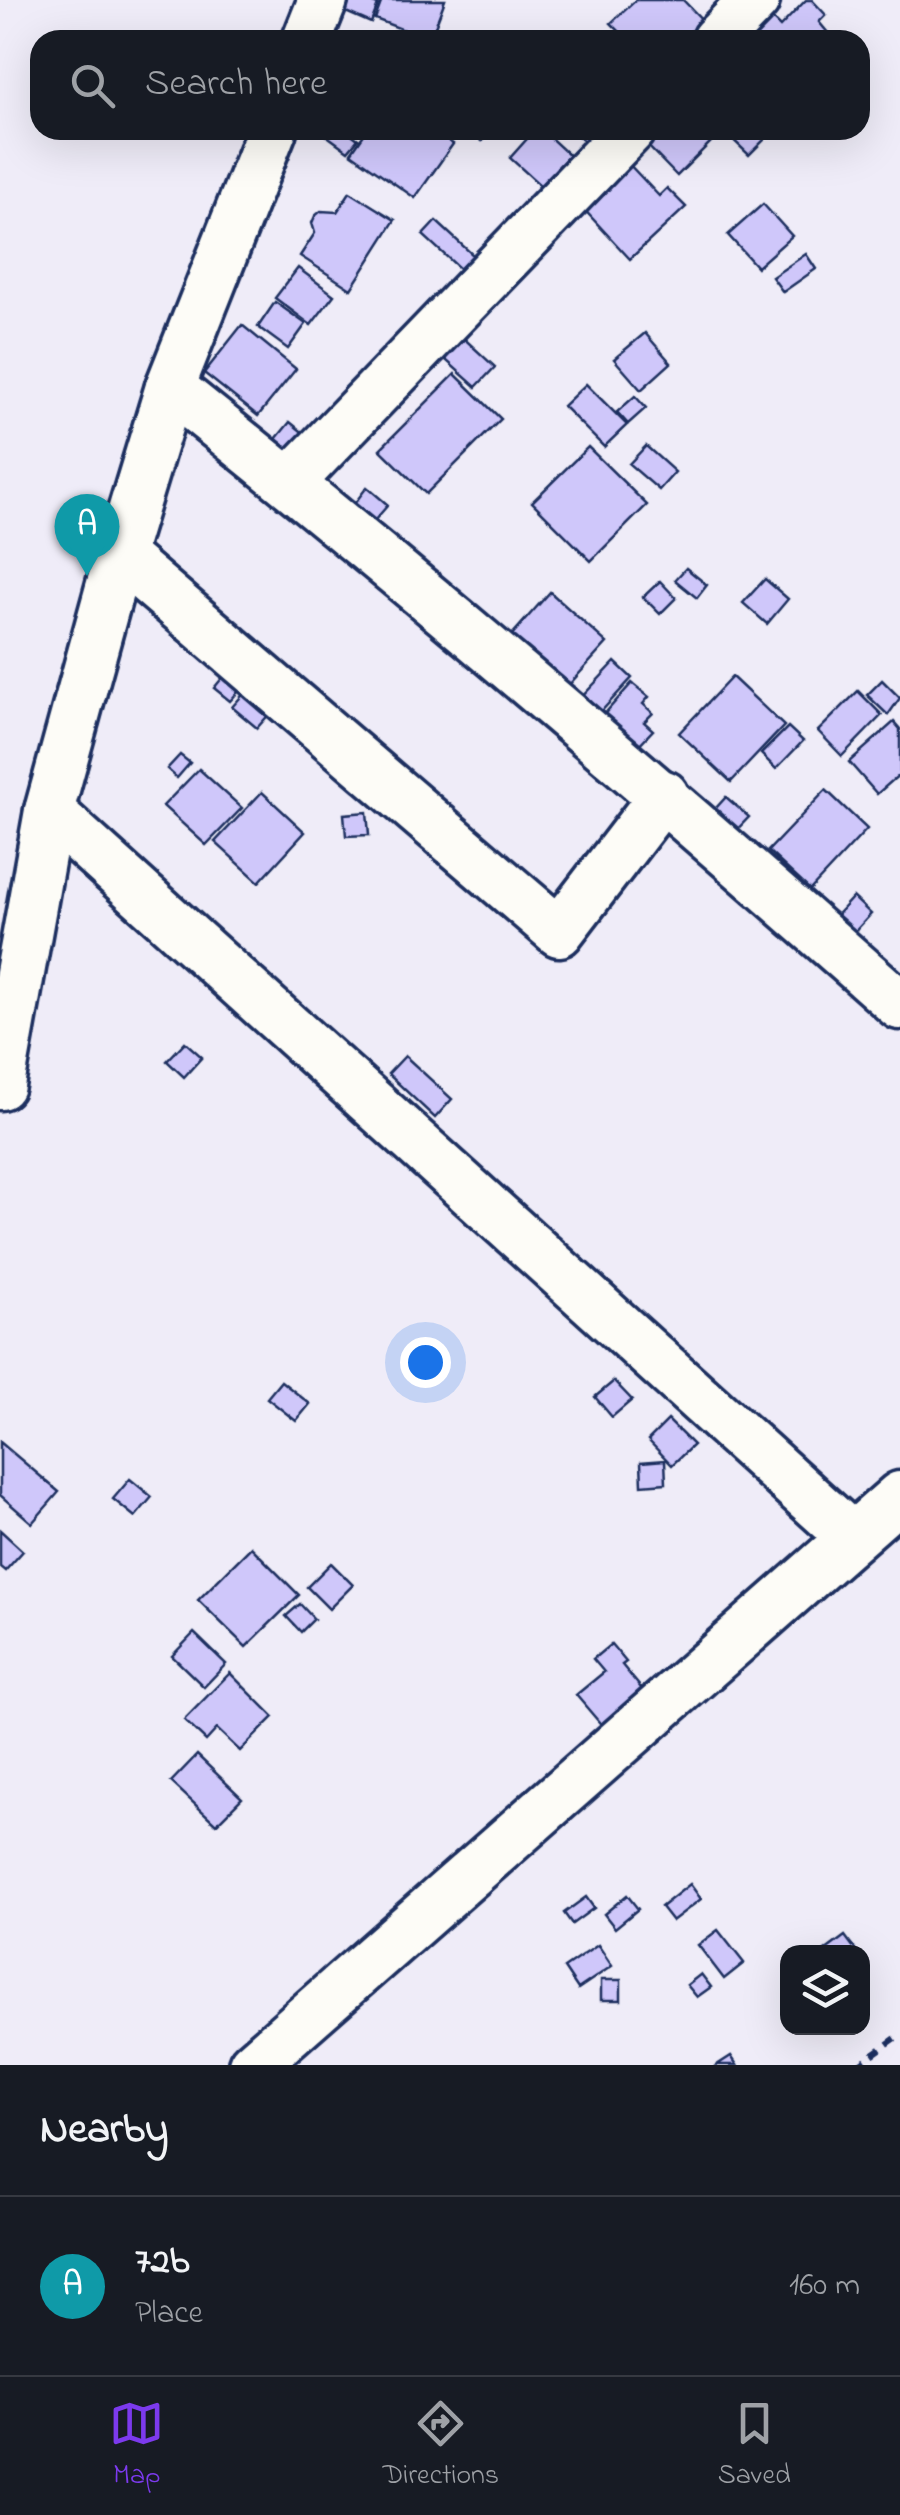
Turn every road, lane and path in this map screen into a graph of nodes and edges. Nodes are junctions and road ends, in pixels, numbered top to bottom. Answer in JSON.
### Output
{"nodes":[{"id":1,"x":323,"y":0,"type":"edge"},
{"id":2,"x":312,"y":30,"type":"edge"},
{"id":3,"x":268,"y":140,"type":"edge"},
{"id":4,"x":620,"y":140,"type":"edge"},
{"id":5,"x":170,"y":386,"type":"junction"},
{"id":6,"x":290,"y":482,"type":"junction"},
{"id":7,"x":119,"y":556,"type":"junction"},
{"id":8,"x":664,"y":795,"type":"junction"},
{"id":9,"x":49,"y":811,"type":"junction"},
{"id":10,"x":900,"y":1005,"type":"edge"},
{"id":11,"x":1,"y":1073,"type":"edge"},
{"id":12,"x":900,"y":1496,"type":"edge"},
{"id":13,"x":852,"y":1537,"type":"junction"},
{"id":14,"x":900,"y":2035,"type":"edge"},
{"id":15,"x":253,"y":2065,"type":"edge"},
{"id":16,"x":858,"y":2065,"type":"edge"}],
"edges":[{"from":1,"to":2,"type":"street"},
{"from":3,"to":5,"type":"street"},
{"from":4,"to":6,"type":"street"},
{"from":5,"to":6,"type":"street"},
{"from":5,"to":7,"type":"street"},
{"from":6,"to":8,"type":"street"},
{"from":7,"to":8,"type":"street"},
{"from":7,"to":9,"type":"street"},
{"from":8,"to":10,"type":"street"},
{"from":9,"to":11,"type":"street"},
{"from":9,"to":13,"type":"street"},
{"from":12,"to":13,"type":"street"},
{"from":13,"to":15,"type":"street"},
{"from":14,"to":16,"type":"path"}]}
